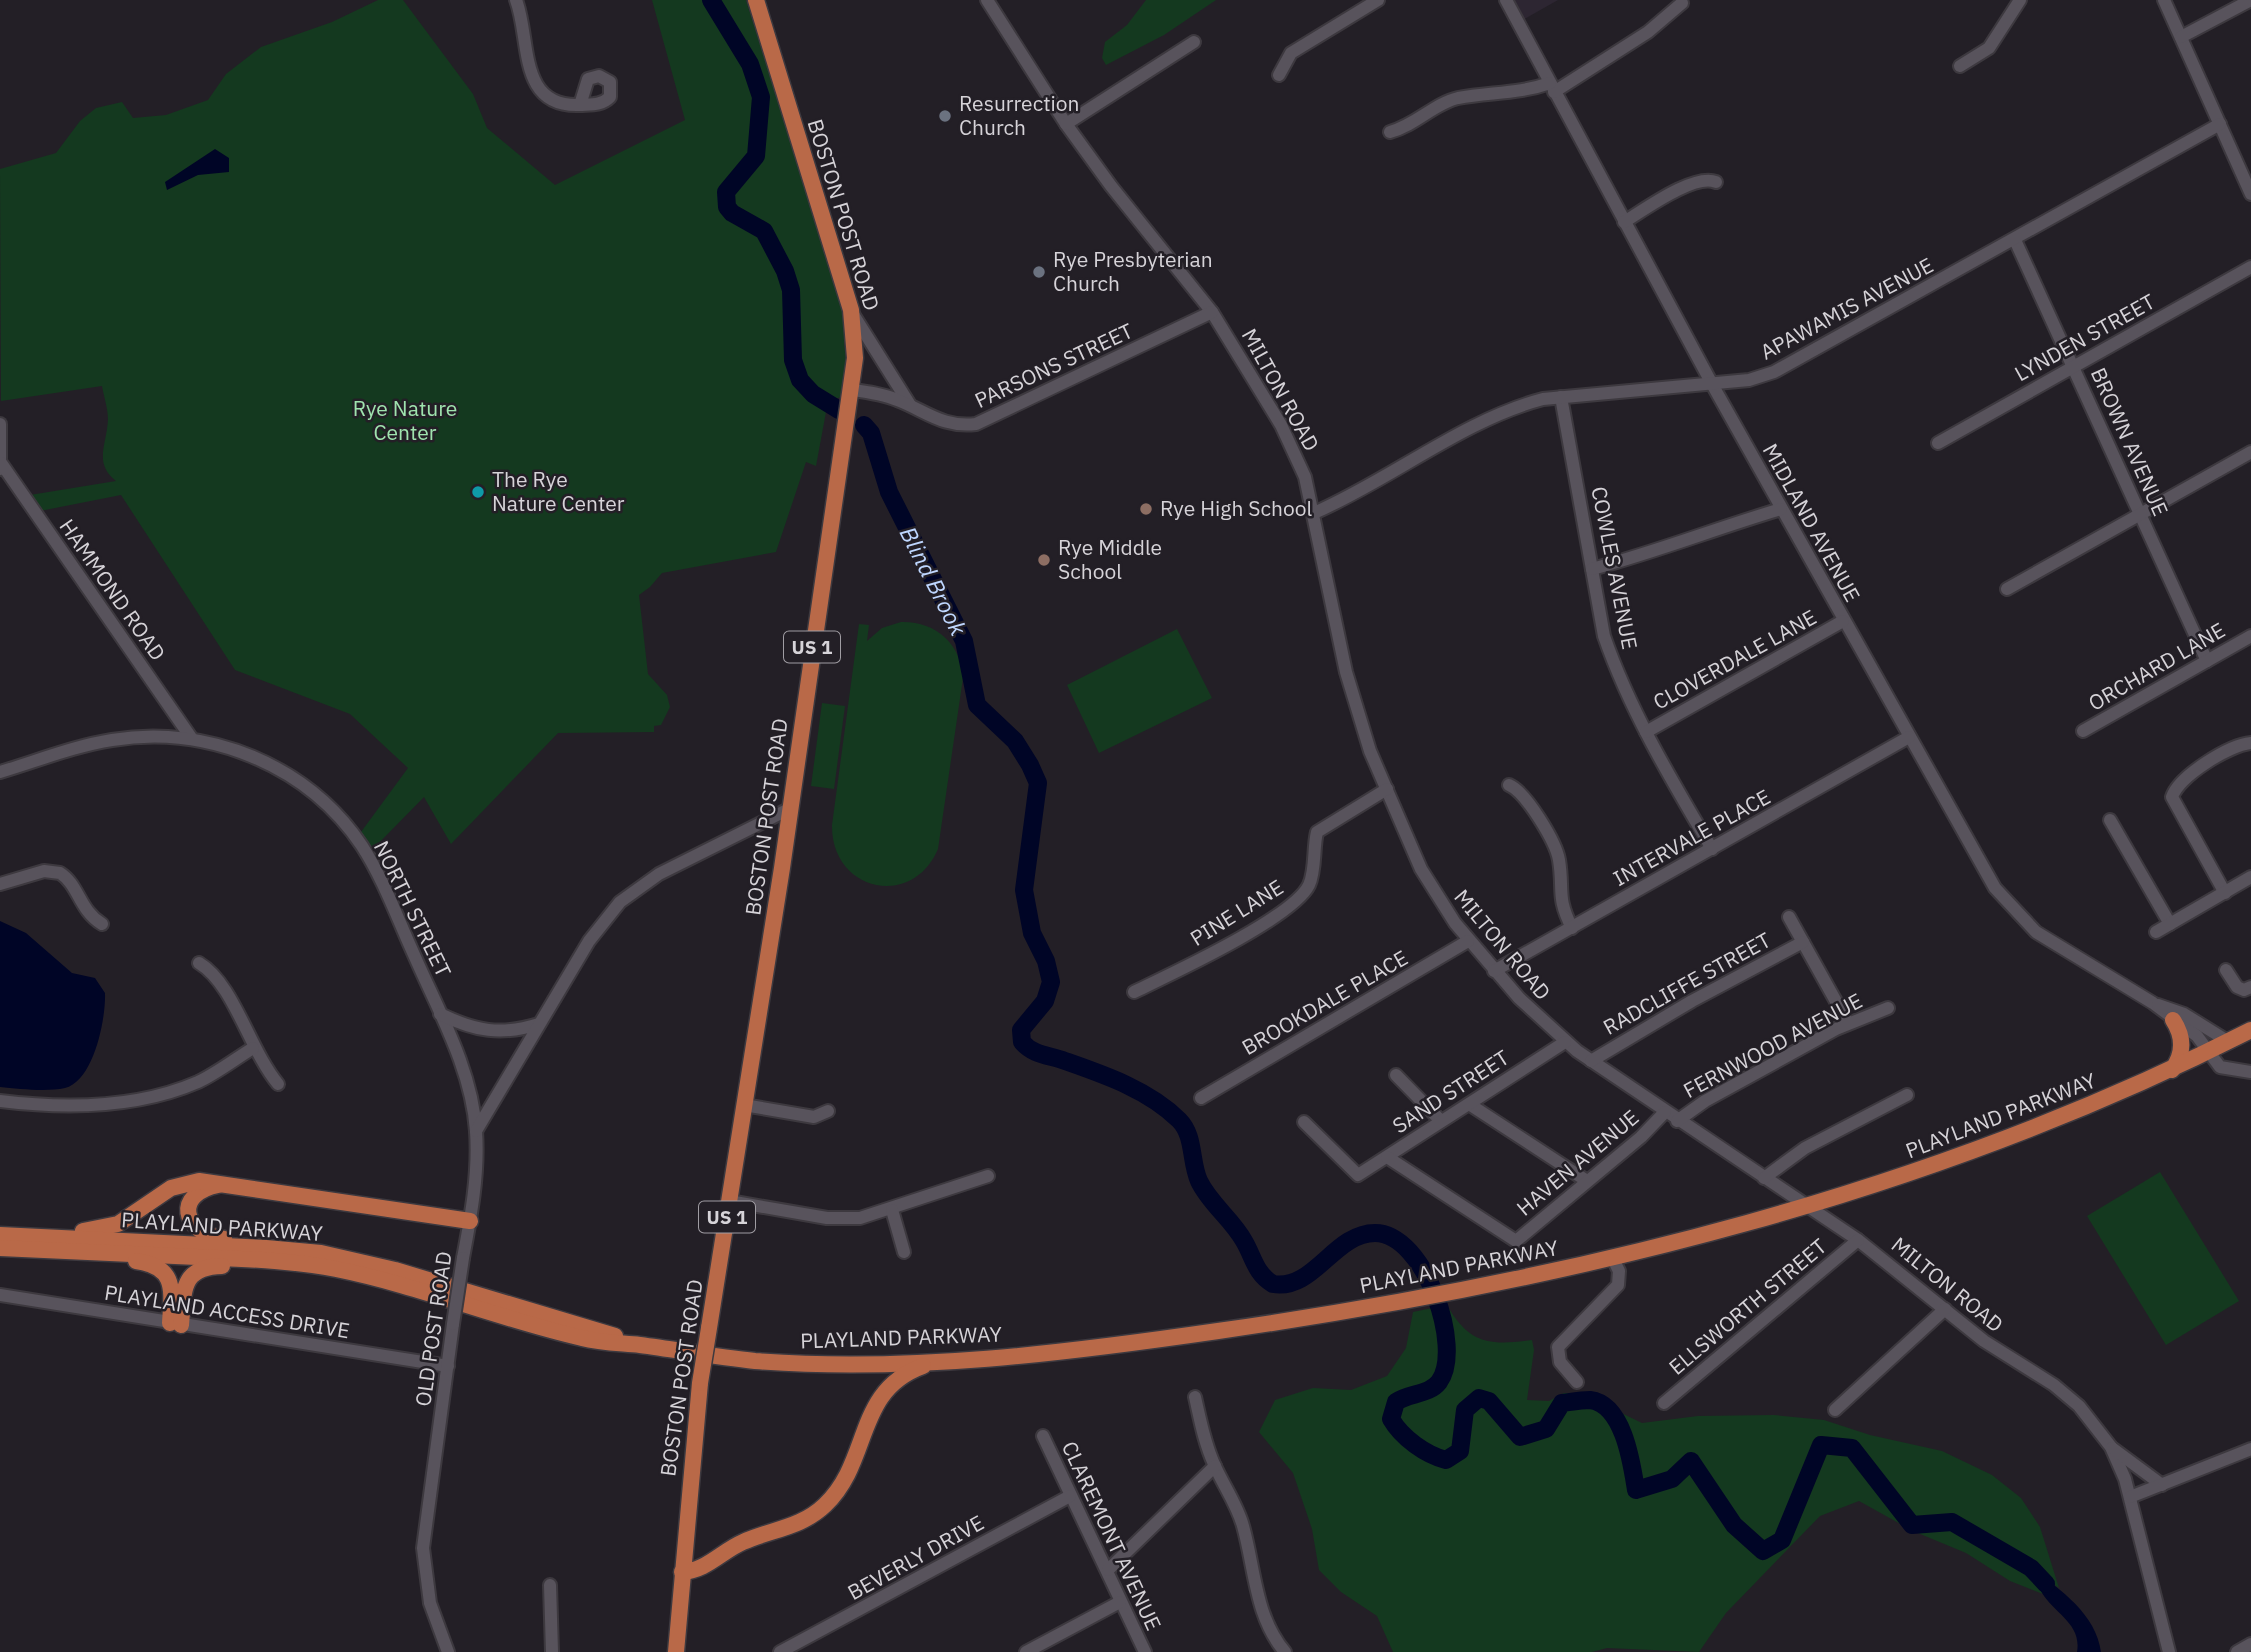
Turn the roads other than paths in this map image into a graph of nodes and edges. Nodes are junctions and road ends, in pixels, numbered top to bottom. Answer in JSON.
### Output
{"nodes":[{"id":1,"x":516,"y":0,"type":"edge"},
{"id":2,"x":756,"y":0,"type":"edge"},
{"id":3,"x":987,"y":0,"type":"edge"},
{"id":4,"x":1378,"y":0,"type":"edge"},
{"id":5,"x":1506,"y":0,"type":"edge"},
{"id":6,"x":2020,"y":0,"type":"edge"},
{"id":7,"x":2164,"y":0,"type":"edge"},
{"id":8,"x":2251,"y":0,"type":"edge"},
{"id":9,"x":1682,"y":3,"type":"dead end"},
{"id":10,"x":2181,"y":37,"type":"junction"},
{"id":11,"x":1194,"y":41,"type":"dead end"},
{"id":12,"x":1960,"y":66,"type":"dead end"},
{"id":13,"x":1279,"y":75,"type":"dead end"},
{"id":14,"x":1552,"y":88,"type":"junction"},
{"id":15,"x":580,"y":105,"type":"dead end"},
{"id":16,"x":1066,"y":124,"type":"junction"},
{"id":17,"x":2220,"y":124,"type":"junction"},
{"id":18,"x":1390,"y":132,"type":"dead end"},
{"id":19,"x":2246,"y":168,"type":"edge"},
{"id":20,"x":1716,"y":182,"type":"dead end"},
{"id":21,"x":2251,"y":194,"type":"edge"},
{"id":22,"x":1623,"y":222,"type":"junction"},
{"id":23,"x":2015,"y":240,"type":"junction"},
{"id":24,"x":2251,"y":267,"type":"edge"},
{"id":25,"x":851,"y":310,"type":"junction"},
{"id":26,"x":1212,"y":312,"type":"junction"},
{"id":27,"x":2073,"y":366,"type":"junction"},
{"id":28,"x":1712,"y":384,"type":"junction"},
{"id":29,"x":853,"y":390,"type":"junction"},
{"id":30,"x":1562,"y":397,"type":"junction"},
{"id":31,"x":910,"y":405,"type":"junction"},
{"id":32,"x":0,"y":424,"type":"edge"},
{"id":33,"x":1938,"y":443,"type":"dead end"},
{"id":34,"x":2251,"y":452,"type":"edge"},
{"id":35,"x":1,"y":466,"type":"edge"},
{"id":36,"x":1781,"y":509,"type":"junction"},
{"id":37,"x":2139,"y":512,"type":"junction"},
{"id":38,"x":1314,"y":513,"type":"junction"},
{"id":39,"x":1592,"y":569,"type":"junction"},
{"id":40,"x":2007,"y":589,"type":"dead end"},
{"id":41,"x":1843,"y":621,"type":"junction"},
{"id":42,"x":2251,"y":636,"type":"edge"},
{"id":43,"x":2207,"y":661,"type":"junction"},
{"id":44,"x":2083,"y":731,"type":"dead end"},
{"id":45,"x":1646,"y":732,"type":"junction"},
{"id":46,"x":1909,"y":737,"type":"junction"},
{"id":47,"x":192,"y":739,"type":"junction"},
{"id":48,"x":2251,"y":743,"type":"edge"},
{"id":49,"x":0,"y":772,"type":"edge"},
{"id":50,"x":1509,"y":785,"type":"dead end"},
{"id":51,"x":1387,"y":789,"type":"junction"},
{"id":52,"x":789,"y":809,"type":"junction"},
{"id":53,"x":2110,"y":820,"type":"dead end"},
{"id":54,"x":1712,"y":849,"type":"junction"},
{"id":55,"x":2251,"y":877,"type":"edge"},
{"id":56,"x":0,"y":884,"type":"edge"},
{"id":57,"x":2225,"y":893,"type":"junction"},
{"id":58,"x":1789,"y":916,"type":"dead end"},
{"id":59,"x":102,"y":924,"type":"dead end"},
{"id":60,"x":2170,"y":924,"type":"junction"},
{"id":61,"x":1572,"y":928,"type":"junction"},
{"id":62,"x":2155,"y":932,"type":"dead end"},
{"id":63,"x":1468,"y":941,"type":"junction"},
{"id":64,"x":1803,"y":942,"type":"junction"},
{"id":65,"x":199,"y":963,"type":"dead end"},
{"id":66,"x":2226,"y":970,"type":"dead end"},
{"id":67,"x":1494,"y":971,"type":"junction"},
{"id":68,"x":2251,"y":987,"type":"edge"},
{"id":69,"x":1134,"y":992,"type":"dead end"},
{"id":70,"x":2153,"y":1003,"type":"junction"},
{"id":71,"x":1888,"y":1007,"type":"dead end"},
{"id":72,"x":440,"y":1014,"type":"junction"},
{"id":73,"x":2173,"y":1020,"type":"junction"},
{"id":74,"x":1848,"y":1023,"type":"junction"},
{"id":75,"x":539,"y":1024,"type":"junction"},
{"id":76,"x":2251,"y":1030,"type":"edge"},
{"id":77,"x":1565,"y":1042,"type":"junction"},
{"id":78,"x":2229,"y":1042,"type":"junction"},
{"id":79,"x":253,"y":1048,"type":"junction"},
{"id":80,"x":2207,"y":1053,"type":"junction"},
{"id":81,"x":1591,"y":1061,"type":"junction"},
{"id":82,"x":2172,"y":1070,"type":"junction"},
{"id":83,"x":2251,"y":1072,"type":"edge"},
{"id":84,"x":1396,"y":1075,"type":"dead end"},
{"id":85,"x":278,"y":1084,"type":"dead end"},
{"id":86,"x":1907,"y":1096,"type":"dead end"},
{"id":87,"x":1201,"y":1098,"type":"dead end"},
{"id":88,"x":0,"y":1101,"type":"edge"},
{"id":89,"x":1469,"y":1104,"type":"junction"},
{"id":90,"x":744,"y":1105,"type":"junction"},
{"id":91,"x":828,"y":1111,"type":"dead end"},
{"id":92,"x":1665,"y":1112,"type":"junction"},
{"id":93,"x":1441,"y":1121,"type":"junction"},
{"id":94,"x":1677,"y":1121,"type":"junction"},
{"id":95,"x":1304,"y":1122,"type":"dead end"},
{"id":96,"x":476,"y":1131,"type":"junction"},
{"id":97,"x":1387,"y":1157,"type":"junction"},
{"id":98,"x":988,"y":1176,"type":"dead end"},
{"id":99,"x":1764,"y":1178,"type":"junction"},
{"id":100,"x":1587,"y":1181,"type":"junction"},
{"id":101,"x":224,"y":1184,"type":"junction"},
{"id":102,"x":729,"y":1201,"type":"junction"},
{"id":103,"x":1808,"y":1207,"type":"junction"},
{"id":104,"x":891,"y":1210,"type":"junction"},
{"id":105,"x":470,"y":1221,"type":"junction"},
{"id":106,"x":0,"y":1235,"type":"edge"},
{"id":107,"x":24,"y":1236,"type":"junction"},
{"id":108,"x":1858,"y":1240,"type":"junction"},
{"id":109,"x":0,"y":1248,"type":"edge"},
{"id":110,"x":285,"y":1249,"type":"junction"},
{"id":111,"x":61,"y":1251,"type":"junction"},
{"id":112,"x":904,"y":1252,"type":"dead end"},
{"id":113,"x":1612,"y":1257,"type":"junction"},
{"id":114,"x":302,"y":1264,"type":"junction"},
{"id":115,"x":0,"y":1295,"type":"edge"},
{"id":116,"x":1945,"y":1310,"type":"junction"},
{"id":117,"x":175,"y":1324,"type":"junction"},
{"id":118,"x":637,"y":1345,"type":"junction"},
{"id":119,"x":940,"y":1361,"type":"junction"},
{"id":120,"x":448,"y":1366,"type":"junction"},
{"id":121,"x":1577,"y":1382,"type":"dead end"},
{"id":122,"x":1195,"y":1397,"type":"dead end"},
{"id":123,"x":1664,"y":1403,"type":"dead end"},
{"id":124,"x":1835,"y":1410,"type":"dead end"},
{"id":125,"x":1043,"y":1436,"type":"dead end"},
{"id":126,"x":2111,"y":1447,"type":"junction"},
{"id":127,"x":2251,"y":1449,"type":"edge"},
{"id":128,"x":1214,"y":1466,"type":"junction"},
{"id":129,"x":2162,"y":1485,"type":"junction"},
{"id":130,"x":1070,"y":1496,"type":"junction"},
{"id":131,"x":2130,"y":1497,"type":"junction"},
{"id":132,"x":1108,"y":1570,"type":"junction"},
{"id":133,"x":682,"y":1572,"type":"junction"},
{"id":134,"x":550,"y":1585,"type":"dead end"},
{"id":135,"x":1120,"y":1602,"type":"junction"},
{"id":136,"x":2251,"y":1644,"type":"edge"},
{"id":137,"x":447,"y":1652,"type":"edge"},
{"id":138,"x":552,"y":1652,"type":"edge"},
{"id":139,"x":676,"y":1652,"type":"edge"},
{"id":140,"x":780,"y":1652,"type":"edge"},
{"id":141,"x":1026,"y":1652,"type":"edge"},
{"id":142,"x":1145,"y":1652,"type":"edge"},
{"id":143,"x":1285,"y":1652,"type":"edge"},
{"id":144,"x":2169,"y":1652,"type":"edge"},
{"id":145,"x":2237,"y":1652,"type":"edge"}],
"edges":[{"from":1,"to":15,"type":"street"},
{"from":2,"to":25,"type":"main road","name":"BOSTON POST ROAD","number":"US 1"},
{"from":3,"to":16,"type":"street","name":"MILTON ROAD"},
{"from":4,"to":13,"type":"street"},
{"from":5,"to":14,"type":"street","name":"MIDLAND AVENUE"},
{"from":6,"to":12,"type":"street"},
{"from":7,"to":10,"type":"street"},
{"from":8,"to":10,"type":"street"},
{"from":9,"to":14,"type":"street"},
{"from":10,"to":17,"type":"street"},
{"from":11,"to":16,"type":"street"},
{"from":14,"to":18,"type":"street"},
{"from":14,"to":22,"type":"street","name":"MIDLAND AVENUE"},
{"from":16,"to":26,"type":"street","name":"MILTON ROAD"},
{"from":17,"to":19,"type":"street"},
{"from":17,"to":23,"type":"street","name":"APAWAMIS AVENUE"},
{"from":19,"to":21,"type":"street"},
{"from":20,"to":22,"type":"street"},
{"from":22,"to":28,"type":"street","name":"MIDLAND AVENUE"},
{"from":23,"to":27,"type":"street","name":"BROWN AVENUE"},
{"from":23,"to":28,"type":"street","name":"APAWAMIS AVENUE"},
{"from":24,"to":27,"type":"street","name":"LYNDEN STREET"},
{"from":25,"to":29,"type":"main road","name":"BOSTON POST ROAD","number":"US 1"},
{"from":25,"to":31,"type":"street"},
{"from":26,"to":31,"type":"street","name":"PARSONS STREET"},
{"from":26,"to":38,"type":"street","name":"MILTON ROAD"},
{"from":27,"to":33,"type":"street","name":"LYNDEN STREET"},
{"from":27,"to":37,"type":"street","name":"BROWN AVENUE"},
{"from":28,"to":30,"type":"street","name":"APAWAMIS AVENUE"},
{"from":28,"to":36,"type":"street","name":"MIDLAND AVENUE"},
{"from":29,"to":31,"type":"street","name":"PARSONS STREET"},
{"from":29,"to":52,"type":"main road","name":"BOSTON POST ROAD","number":"US 1"},
{"from":30,"to":38,"type":"street","name":"APAWAMIS AVENUE"},
{"from":30,"to":39,"type":"street","name":"COWLES AVENUE"},
{"from":32,"to":35,"type":"street"},
{"from":34,"to":37,"type":"street"},
{"from":35,"to":47,"type":"street","name":"HAMMOND ROAD"},
{"from":36,"to":39,"type":"street"},
{"from":36,"to":41,"type":"street","name":"MIDLAND AVENUE"},
{"from":37,"to":40,"type":"street"},
{"from":37,"to":43,"type":"street","name":"BROWN AVENUE"},
{"from":38,"to":51,"type":"street","name":"MILTON ROAD"},
{"from":39,"to":45,"type":"street","name":"COWLES AVENUE"},
{"from":41,"to":45,"type":"street","name":"CLOVERDALE LANE"},
{"from":41,"to":46,"type":"street","name":"MIDLAND AVENUE"},
{"from":42,"to":43,"type":"street","name":"ORCHARD LANE"},
{"from":43,"to":44,"type":"street","name":"ORCHARD LANE"},
{"from":45,"to":54,"type":"street","name":"COWLES AVENUE"},
{"from":46,"to":54,"type":"street","name":"INTERVALE PLACE"},
{"from":46,"to":70,"type":"street","name":"MIDLAND AVENUE"},
{"from":47,"to":49,"type":"street","name":"NORTH STREET"},
{"from":47,"to":72,"type":"street","name":"NORTH STREET"},
{"from":48,"to":57,"type":"street"},
{"from":50,"to":61,"type":"street"},
{"from":51,"to":63,"type":"street","name":"MILTON ROAD"},
{"from":51,"to":69,"type":"street","name":"PINE LANE"},
{"from":52,"to":75,"type":"street","name":"OLD POST ROAD"},
{"from":52,"to":90,"type":"main road","name":"BOSTON POST ROAD","number":"US 1"},
{"from":53,"to":60,"type":"street"},
{"from":54,"to":61,"type":"street","name":"INTERVALE PLACE"},
{"from":55,"to":57,"type":"street"},
{"from":56,"to":59,"type":"street"},
{"from":57,"to":60,"type":"street"},
{"from":58,"to":64,"type":"street"},
{"from":60,"to":62,"type":"street"},
{"from":61,"to":67,"type":"street","name":"INTERVALE PLACE"},
{"from":63,"to":67,"type":"street","name":"MILTON ROAD"},
{"from":63,"to":87,"type":"street","name":"BROOKDALE PLACE"},
{"from":64,"to":74,"type":"street"},
{"from":64,"to":81,"type":"street","name":"RADCLIFFE STREET"},
{"from":65,"to":79,"type":"street"},
{"from":66,"to":68,"type":"street"},
{"from":67,"to":77,"type":"street","name":"MILTON ROAD"},
{"from":70,"to":73,"type":"street","name":"MIDLAND AVENUE"},
{"from":70,"to":78,"type":"street","name":"MIDLAND AVENUE"},
{"from":71,"to":74,"type":"street","name":"FERNWOOD AVENUE"},
{"from":72,"to":75,"type":"street"},
{"from":72,"to":96,"type":"street","name":"NORTH STREET"},
{"from":73,"to":80,"type":"street","name":"MIDLAND AVENUE"},
{"from":73,"to":82,"type":"main road"},
{"from":74,"to":94,"type":"street","name":"FERNWOOD AVENUE"},
{"from":75,"to":96,"type":"street","name":"OLD POST ROAD"},
{"from":76,"to":78,"type":"main road","name":"PLAYLAND PARKWAY"},
{"from":77,"to":81,"type":"street","name":"MILTON ROAD"},
{"from":77,"to":89,"type":"street","name":"SAND STREET"},
{"from":78,"to":80,"type":"main road","name":"PLAYLAND PARKWAY"},
{"from":79,"to":85,"type":"street"},
{"from":79,"to":88,"type":"street"},
{"from":80,"to":82,"type":"main road","name":"PLAYLAND PARKWAY"},
{"from":80,"to":83,"type":"street","name":"MIDLAND AVENUE"},
{"from":81,"to":92,"type":"street","name":"MILTON ROAD"},
{"from":82,"to":103,"type":"main road","name":"PLAYLAND PARKWAY"},
{"from":84,"to":93,"type":"street"},
{"from":86,"to":99,"type":"street"},
{"from":89,"to":93,"type":"street","name":"SAND STREET"},
{"from":89,"to":100,"type":"street"},
{"from":90,"to":91,"type":"street"},
{"from":90,"to":102,"type":"main road","name":"BOSTON POST ROAD","number":"US 1"},
{"from":92,"to":94,"type":"street","name":"MILTON ROAD"},
{"from":92,"to":100,"type":"street","name":"HAVEN AVENUE"},
{"from":93,"to":97,"type":"street","name":"SAND STREET"},
{"from":94,"to":99,"type":"street","name":"MILTON ROAD"},
{"from":95,"to":97,"type":"street","name":"SAND STREET"},
{"from":96,"to":105,"type":"street","name":"OLD POST ROAD"},
{"from":97,"to":100,"type":"street","name":"HAVEN AVENUE"},
{"from":98,"to":104,"type":"street"},
{"from":99,"to":103,"type":"street","name":"MILTON ROAD"},
{"from":101,"to":105,"type":"main road"},
{"from":101,"to":107,"type":"main road"},
{"from":101,"to":110,"type":"main road"},
{"from":102,"to":104,"type":"street"},
{"from":102,"to":133,"type":"main road","name":"BOSTON POST ROAD","number":"US 1","bridge":true},
{"from":103,"to":108,"type":"street","name":"MILTON ROAD"},
{"from":103,"to":113,"type":"main road","name":"PLAYLAND PARKWAY"},
{"from":104,"to":112,"type":"street"},
{"from":105,"to":120,"type":"street","name":"OLD POST ROAD","bridge":true},
{"from":106,"to":107,"type":"main road","name":"PLAYLAND PARKWAY"},
{"from":107,"to":110,"type":"main road","name":"PLAYLAND PARKWAY"},
{"from":108,"to":116,"type":"street","name":"MILTON ROAD"},
{"from":108,"to":123,"type":"street","name":"ELLSWORTH STREET"},
{"from":109,"to":111,"type":"main road","name":"PLAYLAND PARKWAY"},
{"from":110,"to":118,"type":"main road","name":"PLAYLAND PARKWAY"},
{"from":111,"to":114,"type":"main road","name":"PLAYLAND PARKWAY"},
{"from":111,"to":117,"type":"main road"},
{"from":113,"to":119,"type":"main road","name":"PLAYLAND PARKWAY"},
{"from":113,"to":121,"type":"street"},
{"from":114,"to":117,"type":"main road"},
{"from":114,"to":118,"type":"main road","name":"PLAYLAND PARKWAY"},
{"from":115,"to":117,"type":"street","name":"PLAYLAND ACCESS DRIVE"},
{"from":116,"to":124,"type":"street"},
{"from":116,"to":126,"type":"street","name":"MILTON ROAD"},
{"from":117,"to":120,"type":"street","name":"PLAYLAND ACCESS DRIVE"},
{"from":118,"to":119,"type":"main road","name":"PLAYLAND PARKWAY"},
{"from":119,"to":133,"type":"main road"},
{"from":120,"to":137,"type":"street","name":"OLD POST ROAD"},
{"from":122,"to":128,"type":"street"},
{"from":125,"to":130,"type":"street","name":"CLAREMONT AVENUE"},
{"from":126,"to":129,"type":"street"},
{"from":126,"to":131,"type":"street","name":"MILTON ROAD"},
{"from":127,"to":129,"type":"street"},
{"from":128,"to":132,"type":"street"},
{"from":128,"to":143,"type":"street"},
{"from":129,"to":131,"type":"street"},
{"from":130,"to":132,"type":"street","name":"CLAREMONT AVENUE"},
{"from":130,"to":140,"type":"street","name":"BEVERLY DRIVE"},
{"from":131,"to":144,"type":"street","name":"MILTON ROAD"},
{"from":132,"to":135,"type":"street","name":"CLAREMONT AVENUE"},
{"from":133,"to":139,"type":"main road","name":"BOSTON POST ROAD","number":"US 1"},
{"from":134,"to":138,"type":"street"},
{"from":135,"to":141,"type":"street"},
{"from":135,"to":142,"type":"street","name":"CLAREMONT AVENUE"},
{"from":136,"to":145,"type":"street"}]}
